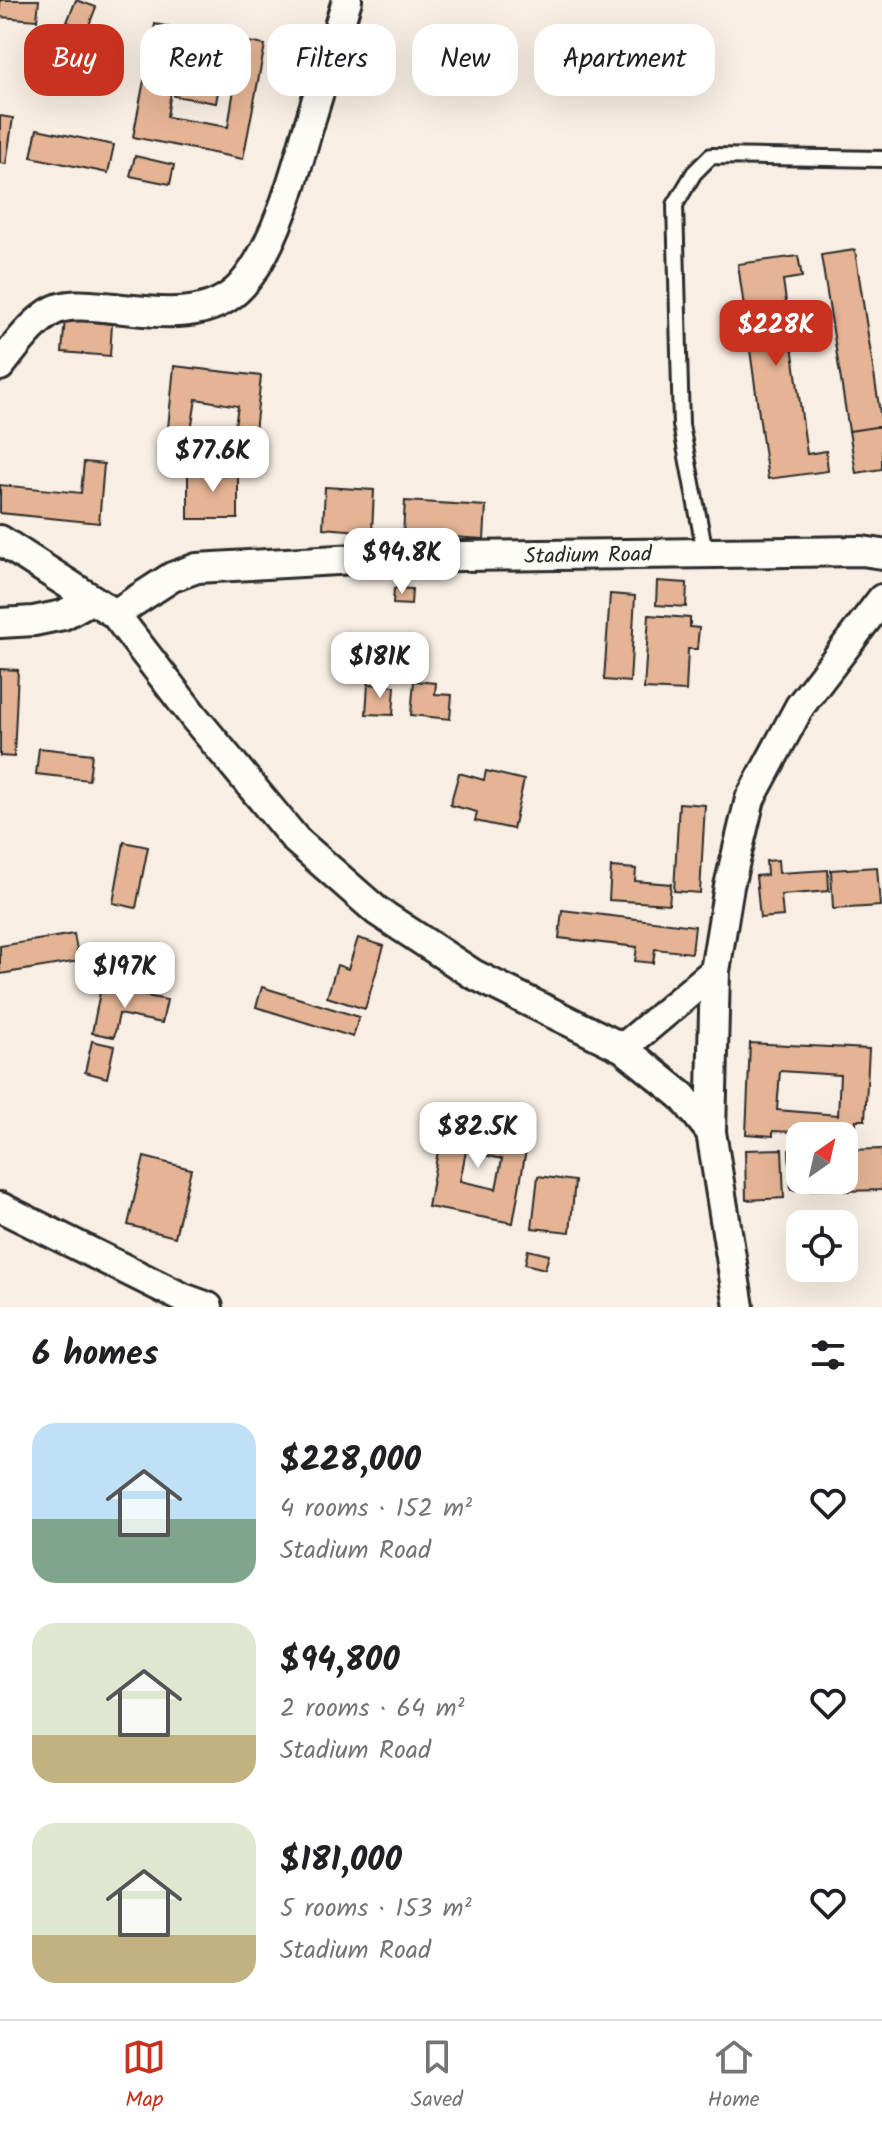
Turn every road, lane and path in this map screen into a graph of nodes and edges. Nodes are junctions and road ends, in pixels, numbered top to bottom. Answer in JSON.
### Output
{"nodes":[{"id":1,"x":347,"y":0,"type":"edge"},
{"id":2,"x":882,"y":159,"type":"edge"},
{"id":3,"x":0,"y":366,"type":"edge"},
{"id":4,"x":0,"y":540,"type":"edge"},
{"id":5,"x":705,"y":552,"type":"junction"},
{"id":6,"x":882,"y":554,"type":"edge"},
{"id":7,"x":882,"y":599,"type":"edge"},
{"id":8,"x":103,"y":606,"type":"junction"},
{"id":9,"x":0,"y":623,"type":"edge"},
{"id":10,"x":715,"y":971,"type":"junction"},
{"id":11,"x":623,"y":1048,"type":"junction"},
{"id":12,"x":711,"y":1132,"type":"junction"},
{"id":13,"x":0,"y":1207,"type":"edge"},
{"id":14,"x":208,"y":1307,"type":"edge"},
{"id":15,"x":739,"y":1307,"type":"edge"}],
"edges":[{"from":1,"to":3,"type":"street"},
{"from":2,"to":5,"type":"lane"},
{"from":4,"to":8,"type":"street"},
{"from":5,"to":6,"type":"street","name":"Stadium Road"},
{"from":5,"to":8,"type":"street","name":"Stadium Road"},
{"from":7,"to":10,"type":"street"},
{"from":8,"to":9,"type":"street","name":"Stadium Road"},
{"from":8,"to":11,"type":"street"},
{"from":10,"to":11,"type":"street"},
{"from":10,"to":12,"type":"street"},
{"from":11,"to":12,"type":"street"},
{"from":12,"to":15,"type":"street"},
{"from":13,"to":14,"type":"street"}]}
